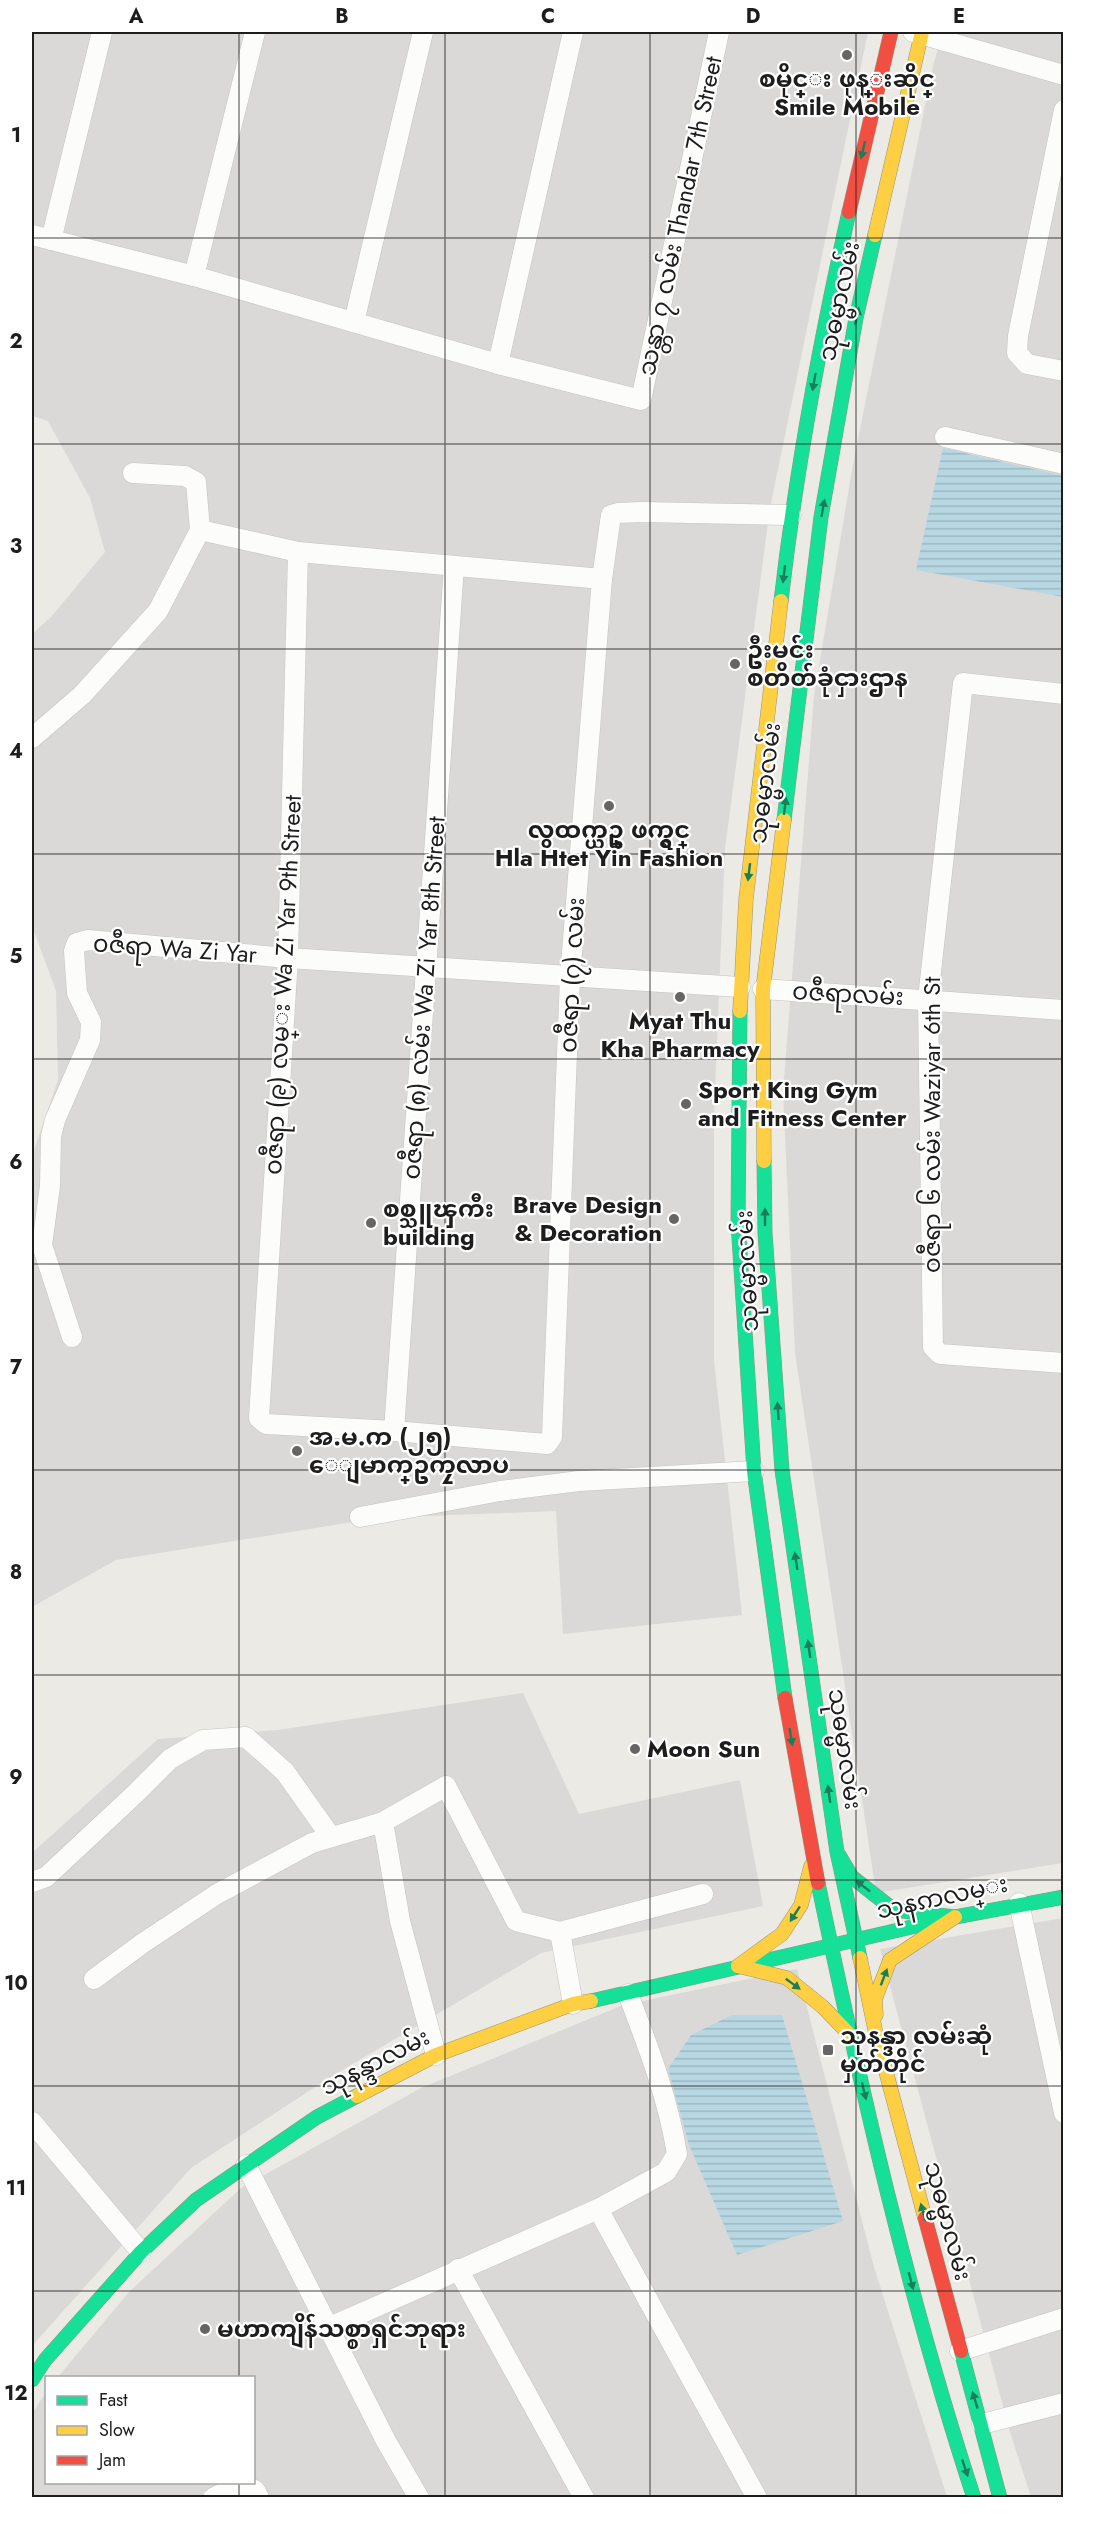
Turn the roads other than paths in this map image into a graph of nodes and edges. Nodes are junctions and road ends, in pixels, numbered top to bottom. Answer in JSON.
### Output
{"nodes":[{"id":1,"x":102,"y":32,"type":"edge"},
{"id":2,"x":255,"y":32,"type":"edge"},
{"id":3,"x":423,"y":32,"type":"edge"},
{"id":4,"x":573,"y":32,"type":"edge"},
{"id":5,"x":719,"y":32,"type":"edge"},
{"id":6,"x":891,"y":32,"type":"edge"},
{"id":7,"x":919,"y":32,"type":"edge"},
{"id":8,"x":1064,"y":75,"type":"edge"},
{"id":9,"x":1064,"y":110,"type":"edge"},
{"id":10,"x":32,"y":235,"type":"edge"},
{"id":11,"x":51,"y":240,"type":"junction"},
{"id":12,"x":194,"y":276,"type":"junction"},
{"id":13,"x":354,"y":322,"type":"junction"},
{"id":14,"x":498,"y":364,"type":"junction"},
{"id":15,"x":1064,"y":372,"type":"edge"},
{"id":16,"x":945,"y":437,"type":"dead end"},
{"id":17,"x":1064,"y":464,"type":"edge"},
{"id":18,"x":133,"y":473,"type":"dead end"},
{"id":19,"x":791,"y":515,"type":"junction"},
{"id":20,"x":200,"y":530,"type":"junction"},
{"id":21,"x":298,"y":552,"type":"junction"},
{"id":22,"x":454,"y":566,"type":"junction"},
{"id":23,"x":602,"y":579,"type":"junction"},
{"id":24,"x":1064,"y":694,"type":"edge"},
{"id":25,"x":32,"y":738,"type":"edge"},
{"id":26,"x":288,"y":958,"type":"junction"},
{"id":27,"x":426,"y":967,"type":"junction"},
{"id":28,"x":570,"y":977,"type":"junction"},
{"id":29,"x":740,"y":987,"type":"junction"},
{"id":30,"x":763,"y":989,"type":"junction"},
{"id":31,"x":928,"y":999,"type":"junction"},
{"id":32,"x":1064,"y":1010,"type":"edge"},
{"id":33,"x":72,"y":1337,"type":"dead end"},
{"id":34,"x":1064,"y":1363,"type":"edge"},
{"id":35,"x":394,"y":1431,"type":"junction"},
{"id":36,"x":754,"y":1471,"type":"junction"},
{"id":37,"x":360,"y":1517,"type":"dead end"},
{"id":38,"x":383,"y":1822,"type":"junction"},
{"id":39,"x":331,"y":1837,"type":"junction"},
{"id":40,"x":837,"y":1852,"type":"junction"},
{"id":41,"x":813,"y":1859,"type":"junction"},
{"id":42,"x":32,"y":1882,"type":"edge"},
{"id":43,"x":703,"y":1894,"type":"dead end"},
{"id":44,"x":1058,"y":1898,"type":"edge"},
{"id":45,"x":1019,"y":1903,"type":"junction"},
{"id":46,"x":955,"y":1917,"type":"junction"},
{"id":47,"x":560,"y":1932,"type":"junction"},
{"id":48,"x":854,"y":1940,"type":"junction"},
{"id":49,"x":830,"y":1945,"type":"junction"},
{"id":50,"x":738,"y":1966,"type":"junction"},
{"id":51,"x":94,"y":1979,"type":"dead end"},
{"id":52,"x":628,"y":1994,"type":"junction"},
{"id":53,"x":573,"y":2004,"type":"junction"},
{"id":54,"x":850,"y":2034,"type":"junction"},
{"id":55,"x":876,"y":2034,"type":"junction"},
{"id":56,"x":436,"y":2055,"type":"junction"},
{"id":57,"x":1059,"y":2080,"type":"edge"},
{"id":58,"x":1064,"y":2113,"type":"edge"},
{"id":59,"x":32,"y":2122,"type":"edge"},
{"id":60,"x":246,"y":2164,"type":"junction"},
{"id":61,"x":598,"y":2209,"type":"junction"},
{"id":62,"x":141,"y":2252,"type":"junction"},
{"id":63,"x":459,"y":2270,"type":"junction"},
{"id":64,"x":1064,"y":2318,"type":"edge"},
{"id":65,"x":330,"y":2328,"type":"junction"},
{"id":66,"x":960,"y":2351,"type":"junction"},
{"id":67,"x":32,"y":2380,"type":"edge"},
{"id":68,"x":1064,"y":2403,"type":"edge"},
{"id":69,"x":982,"y":2424,"type":"junction"},
{"id":70,"x":252,"y":2492,"type":"edge"},
{"id":71,"x":213,"y":2498,"type":"edge"},
{"id":72,"x":419,"y":2498,"type":"edge"},
{"id":73,"x":584,"y":2498,"type":"edge"},
{"id":74,"x":757,"y":2498,"type":"edge"},
{"id":75,"x":974,"y":2498,"type":"edge"},
{"id":76,"x":1000,"y":2498,"type":"edge"}],
"edges":[{"from":1,"to":11,"type":"street"},
{"from":2,"to":12,"type":"street"},
{"from":3,"to":13,"type":"street"},
{"from":4,"to":14,"type":"street"},
{"from":5,"to":14,"type":"street","name":"သန္တာ ၇ လမ်း Thandar 7th Street"},
{"from":6,"to":19,"type":"main road","name":"သုဓမ္မာလမ်း","one_way":true},
{"from":7,"to":8,"type":"street"},
{"from":30,"to":7,"type":"main road","name":"သုဓမ္မာလမ်း","one_way":true},
{"from":9,"to":15,"type":"street"},
{"from":10,"to":11,"type":"street"},
{"from":11,"to":12,"type":"street"},
{"from":12,"to":13,"type":"street"},
{"from":13,"to":14,"type":"street"},
{"from":16,"to":17,"type":"street"},
{"from":18,"to":20,"type":"street"},
{"from":19,"to":23,"type":"street","name":"၀ဇီရာ (၇) လမ်း"},
{"from":19,"to":29,"type":"main road","name":"သုဓမ္မာလမ်း","one_way":true},
{"from":20,"to":21,"type":"street"},
{"from":20,"to":25,"type":"street"},
{"from":21,"to":22,"type":"street"},
{"from":21,"to":26,"type":"street","name":"၀ဇီရာ (၉) လမ္း Wa Zi Yar 9th Street"},
{"from":22,"to":23,"type":"street"},
{"from":22,"to":27,"type":"street","name":"၀ဇီရာ (၈) လမ်း Wa Zi Yar 8th Street"},
{"from":23,"to":28,"type":"street","name":"၀ဇီရာ (၇) လမ်း"},
{"from":24,"to":31,"type":"street","name":"ဝဇီရာ ၆ လမ်း Waziyar 6th St"},
{"from":26,"to":27,"type":"street","name":"၀ဇီရာ Wa Zi Yar"},
{"from":26,"to":33,"type":"street","name":"၀ဇီရာ Wa Zi Yar"},
{"from":26,"to":35,"type":"street","name":"၀ဇီရာ (၉) လမ္း Wa Zi Yar 9th Street"},
{"from":27,"to":28,"type":"street","name":"၀ဇီရာ Wa Zi Yar"},
{"from":27,"to":35,"type":"street","name":"၀ဇီရာ (၈) လမ်း Wa Zi Yar 8th Street"},
{"from":28,"to":29,"type":"street","name":"၀ဇီရာ Wa Zi Yar"},
{"from":28,"to":35,"type":"street","name":"၀ဇီရာ (၇) လမ်း"},
{"from":29,"to":30,"type":"main road","name":"ဝဇီရာလမ်း"},
{"from":29,"to":36,"type":"main road","name":"သုဓမ္မာလမ်း"},
{"from":30,"to":31,"type":"street","name":"ဝဇီရာလမ်း"},
{"from":40,"to":30,"type":"main road","name":"သုဓမ္မာလမ်း","one_way":true},
{"from":31,"to":32,"type":"street","name":"ဝဇီရာလမ်း"},
{"from":31,"to":34,"type":"street","name":"ဝဇီရာ ၆ လမ်း Waziyar 6th St"},
{"from":36,"to":37,"type":"street"},
{"from":36,"to":41,"type":"main road","name":"သုဓမ္မာလမ်း","one_way":true},
{"from":38,"to":39,"type":"street"},
{"from":38,"to":47,"type":"street"},
{"from":38,"to":56,"type":"street"},
{"from":39,"to":42,"type":"street"},
{"from":39,"to":51,"type":"street"},
{"from":46,"to":40,"type":"main road","one_way":true},
{"from":40,"to":48,"type":"main road","name":"သုဓမ္မာလမ်း"},
{"from":41,"to":49,"type":"main road","name":"သုဓမ္မာလမ်း"},
{"from":41,"to":50,"type":"main road","one_way":true},
{"from":43,"to":47,"type":"street"},
{"from":44,"to":45,"type":"main road","name":"သုနၵာလမ္း"},
{"from":45,"to":46,"type":"main road","name":"သုနၵာလမ္း"},
{"from":45,"to":57,"type":"street"},
{"from":46,"to":48,"type":"main road","name":"သုနၵာလမ္း"},
{"from":55,"to":46,"type":"main road","one_way":true},
{"from":47,"to":53,"type":"street"},
{"from":48,"to":49,"type":"main road","name":"သုနၵာလမ္း"},
{"from":48,"to":55,"type":"main road","name":"သုဓမ္မာလမ်း"},
{"from":49,"to":50,"type":"main road","name":"သုနန္ဒာလမ်း"},
{"from":49,"to":54,"type":"main road","name":"သုဓမ္မာလမ်း"},
{"from":50,"to":52,"type":"main road","name":"သုနန္ဒာလမ်း"},
{"from":50,"to":54,"type":"main road","one_way":true},
{"from":52,"to":53,"type":"main road","name":"သုနန္ဒာလမ်း"},
{"from":52,"to":61,"type":"street"},
{"from":53,"to":56,"type":"main road","name":"သုနန္ဒာလမ်း"},
{"from":54,"to":75,"type":"main road","name":"သုဓမ္မာလမ်း","one_way":true},
{"from":66,"to":55,"type":"main road","name":"သုဓမ္မာလမ်း","one_way":true},
{"from":56,"to":60,"type":"main road","name":"သုနန္ဒာလမ်း"},
{"from":57,"to":58,"type":"street"},
{"from":59,"to":62,"type":"street"},
{"from":60,"to":62,"type":"main road","name":"သုနန္ဒာလမ်း"},
{"from":60,"to":65,"type":"street"},
{"from":61,"to":63,"type":"street"},
{"from":61,"to":74,"type":"street"},
{"from":62,"to":67,"type":"main road","name":"သုနန္ဒာလမ်း"},
{"from":63,"to":65,"type":"street"},
{"from":63,"to":73,"type":"street"},
{"from":64,"to":66,"type":"street"},
{"from":65,"to":72,"type":"street"},
{"from":69,"to":66,"type":"main road","name":"သုဓမ္မာလမ်း","one_way":true},
{"from":68,"to":69,"type":"street"},
{"from":69,"to":76,"type":"main road","name":"သုဓမ္မာလမ်း"},
{"from":70,"to":71,"type":"street"}]}
